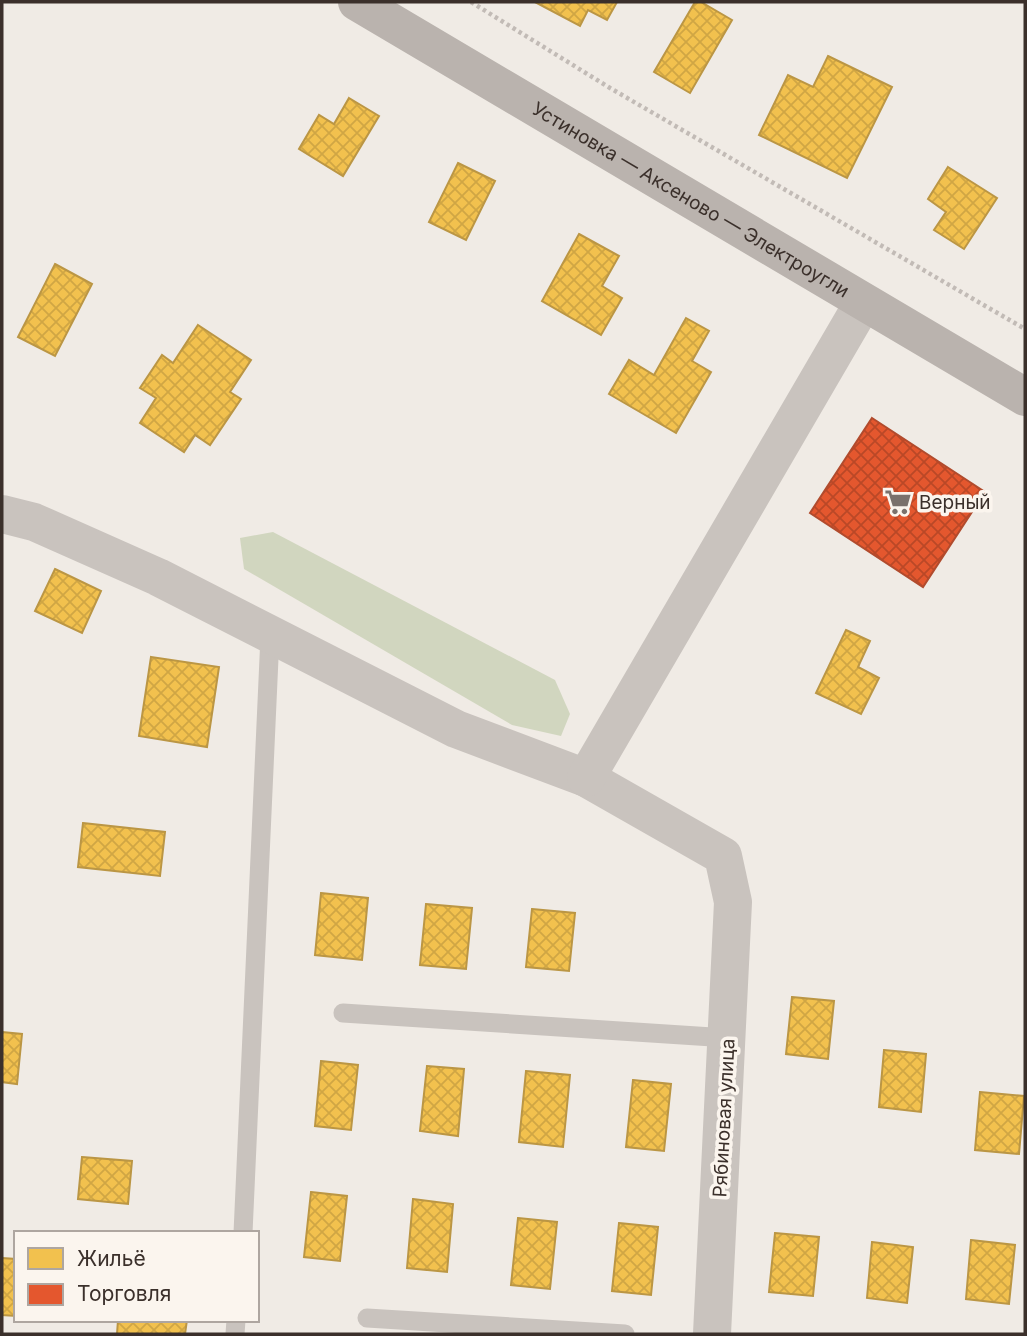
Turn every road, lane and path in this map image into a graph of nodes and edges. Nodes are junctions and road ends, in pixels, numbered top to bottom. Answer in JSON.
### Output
{"nodes":[{"id":1,"x":357,"y":2,"type":"edge"},
{"id":2,"x":471,"y":2,"type":"edge"},
{"id":3,"x":863,"y":303,"type":"junction"},
{"id":4,"x":1025,"y":328,"type":"edge"},
{"id":5,"x":1025,"y":397,"type":"edge"},
{"id":6,"x":2,"y":514,"type":"edge"},
{"id":7,"x":271,"y":636,"type":"junction"},
{"id":8,"x":586,"y":778,"type":"junction"},
{"id":9,"x":343,"y":1013,"type":"dead end"},
{"id":10,"x":728,"y":1038,"type":"junction"},
{"id":11,"x":243,"y":1231,"type":"edge"},
{"id":12,"x":367,"y":1318,"type":"dead end"},
{"id":13,"x":625,"y":1334,"type":"edge"},
{"id":14,"x":712,"y":1334,"type":"edge"}],
"edges":[{"from":1,"to":3,"type":"main road","name":"Устиновка — Аксеново — Электроугли"},
{"from":2,"to":4,"type":"path"},
{"from":3,"to":5,"type":"main road","name":"Устиновка — Аксеново — Электроугли"},
{"from":3,"to":8,"type":"street"},
{"from":6,"to":7,"type":"street","name":"Рябиновая улица"},
{"from":7,"to":8,"type":"street","name":"Рябиновая улица"},
{"from":7,"to":11,"type":"lane"},
{"from":8,"to":10,"type":"street","name":"Рябиновая улица"},
{"from":9,"to":10,"type":"lane"},
{"from":10,"to":14,"type":"street","name":"Рябиновая улица"},
{"from":12,"to":13,"type":"lane"}]}
